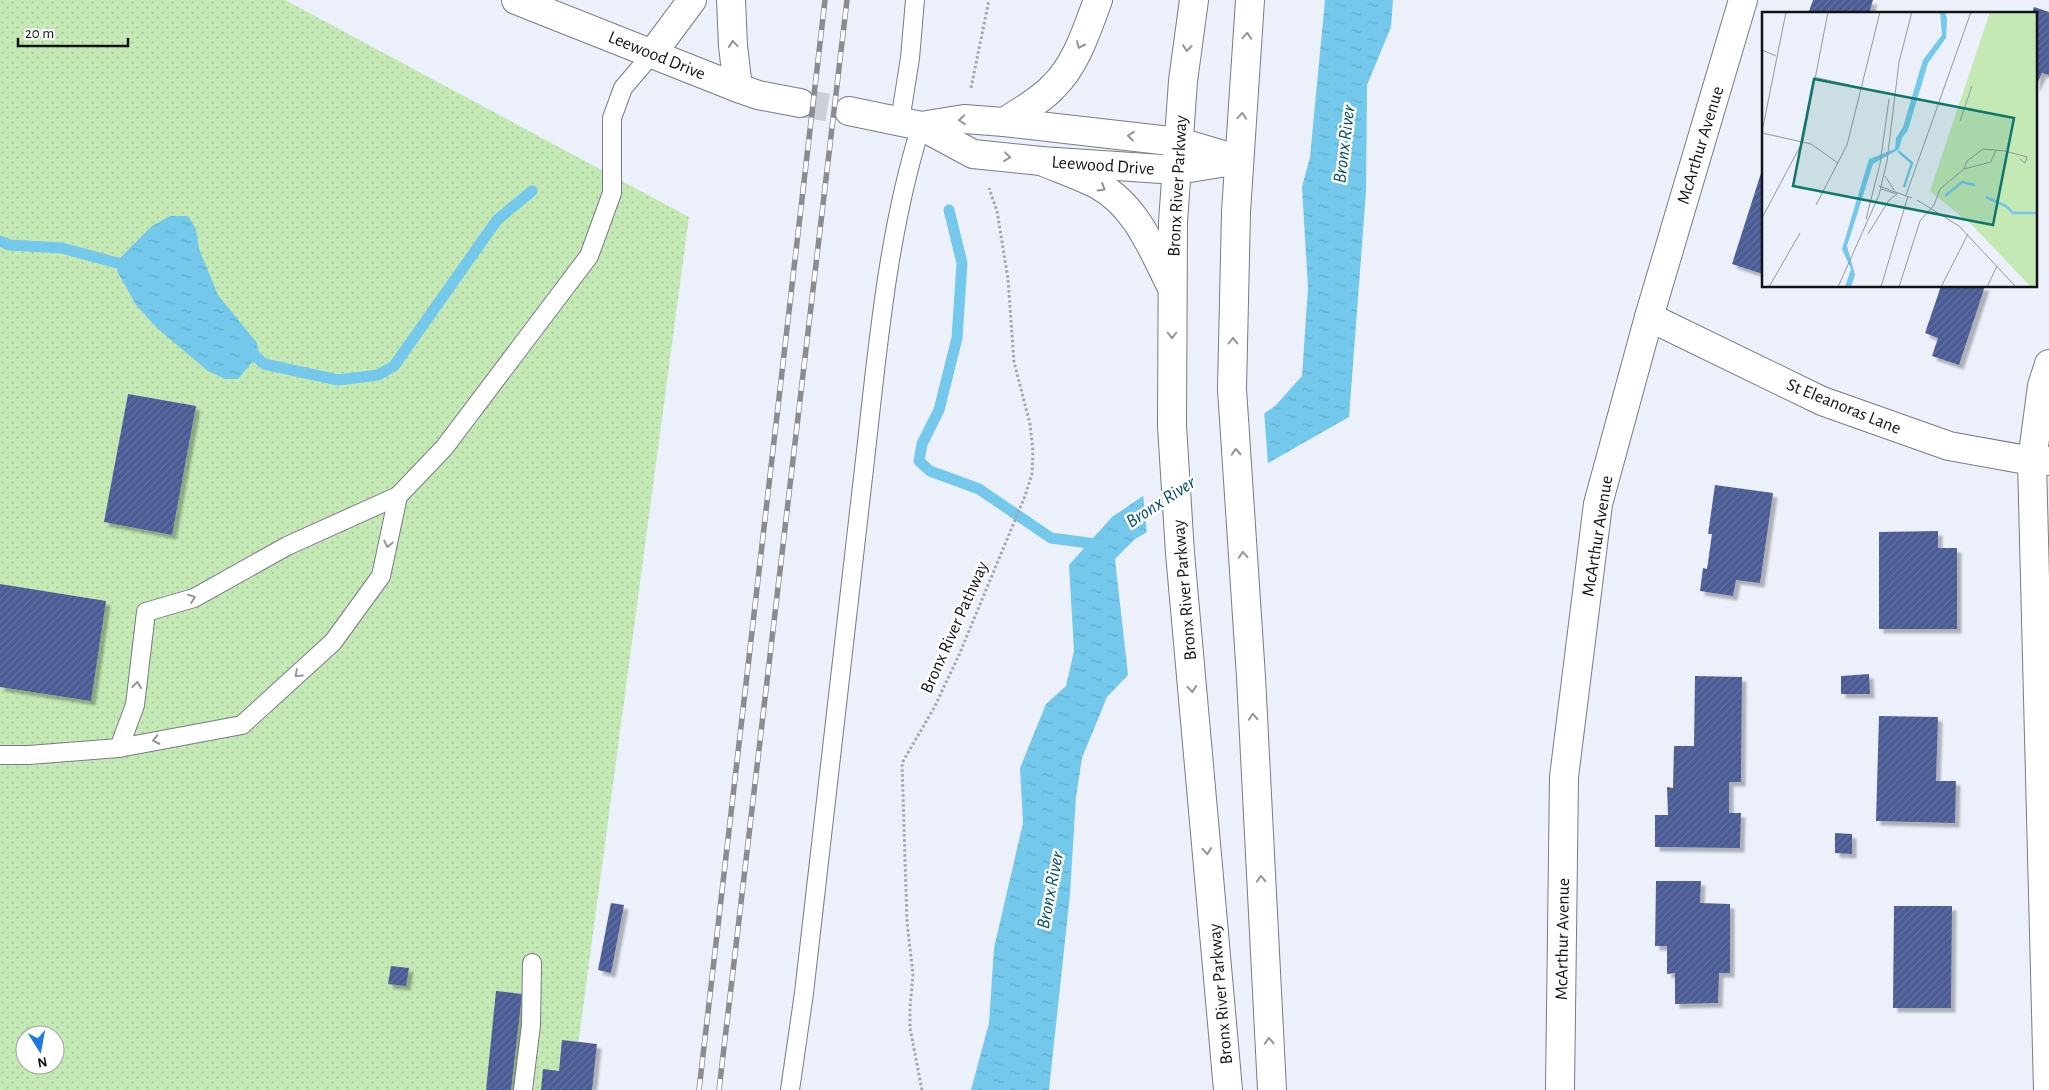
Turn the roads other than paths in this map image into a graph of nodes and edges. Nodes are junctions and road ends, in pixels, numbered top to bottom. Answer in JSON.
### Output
{"nodes":[{"id":1,"x":516,"y":0,"type":"edge"},
{"id":2,"x":692,"y":0,"type":"edge"},
{"id":3,"x":731,"y":0,"type":"edge"},
{"id":4,"x":915,"y":0,"type":"edge"},
{"id":5,"x":1098,"y":0,"type":"edge"},
{"id":6,"x":1194,"y":0,"type":"edge"},
{"id":7,"x":1250,"y":0,"type":"edge"},
{"id":8,"x":1743,"y":0,"type":"edge"},
{"id":9,"x":652,"y":54,"type":"junction"},
{"id":10,"x":738,"y":88,"type":"junction"},
{"id":11,"x":800,"y":103,"type":"tunnel mouth"},
{"id":12,"x":849,"y":111,"type":"tunnel mouth"},
{"id":13,"x":1004,"y":122,"type":"junction"},
{"id":14,"x":911,"y":124,"type":"junction"},
{"id":15,"x":1179,"y":142,"type":"junction"},
{"id":16,"x":1239,"y":160,"type":"junction"},
{"id":17,"x":1041,"y":161,"type":"junction"},
{"id":18,"x":1177,"y":170,"type":"junction"},
{"id":19,"x":1172,"y":286,"type":"junction"},
{"id":20,"x":1649,"y":316,"type":"junction"},
{"id":21,"x":2049,"y":364,"type":"edge"},
{"id":22,"x":2041,"y":461,"type":"edge"},
{"id":23,"x":398,"y":496,"type":"junction"},
{"id":24,"x":119,"y":748,"type":"junction"},
{"id":25,"x":0,"y":755,"type":"edge"},
{"id":26,"x":532,"y":963,"type":"dead end"},
{"id":27,"x":523,"y":1090,"type":"edge"},
{"id":28,"x":790,"y":1090,"type":"edge"},
{"id":29,"x":1228,"y":1090,"type":"edge"},
{"id":30,"x":1272,"y":1090,"type":"edge"},
{"id":31,"x":1560,"y":1090,"type":"edge"},
{"id":32,"x":2048,"y":1090,"type":"edge"}],
"edges":[{"from":1,"to":9,"type":"main road","name":"Leewood Drive"},
{"from":2,"to":9,"type":"main road"},
{"from":10,"to":3,"type":"main road","one_way":true},
{"from":4,"to":14,"type":"lane"},
{"from":5,"to":13,"type":"main road","one_way":true},
{"from":6,"to":15,"type":"main road","name":"Bronx River Parkway","one_way":true},
{"from":16,"to":7,"type":"main road","one_way":true},
{"from":8,"to":20,"type":"main road","name":"McArthur Avenue"},
{"from":9,"to":10,"type":"main road","name":"Leewood Drive"},
{"from":9,"to":23,"type":"lane"},
{"from":10,"to":11,"type":"main road","name":"Leewood Drive"},
{"from":12,"to":14,"type":"main road","name":"Leewood Drive"},
{"from":13,"to":14,"type":"main road","name":"Leewood Drive","one_way":true},
{"from":15,"to":13,"type":"main road","name":"Leewood Drive","one_way":true},
{"from":14,"to":17,"type":"main road","name":"Leewood Drive","one_way":true},
{"from":14,"to":28,"type":"lane"},
{"from":15,"to":16,"type":"main road","name":"Leewood Drive"},
{"from":15,"to":18,"type":"main road","name":"Bronx River Parkway"},
{"from":16,"to":18,"type":"main road","name":"Leewood Drive"},
{"from":30,"to":16,"type":"main road","one_way":true},
{"from":17,"to":18,"type":"main road","name":"Leewood Drive"},
{"from":17,"to":19,"type":"main road","one_way":true},
{"from":18,"to":19,"type":"main road","name":"Bronx River Parkway"},
{"from":19,"to":29,"type":"main road","name":"Bronx River Parkway","one_way":true},
{"from":20,"to":22,"type":"main road","name":"St Eleanoras Lane"},
{"from":20,"to":31,"type":"main road","name":"McArthur Avenue"},
{"from":21,"to":22,"type":"main road"},
{"from":22,"to":32,"type":"main road"},
{"from":23,"to":24,"type":"lane","one_way":true},
{"from":24,"to":23,"type":"lane","one_way":true},
{"from":24,"to":25,"type":"lane"},
{"from":26,"to":27,"type":"lane"}]}
